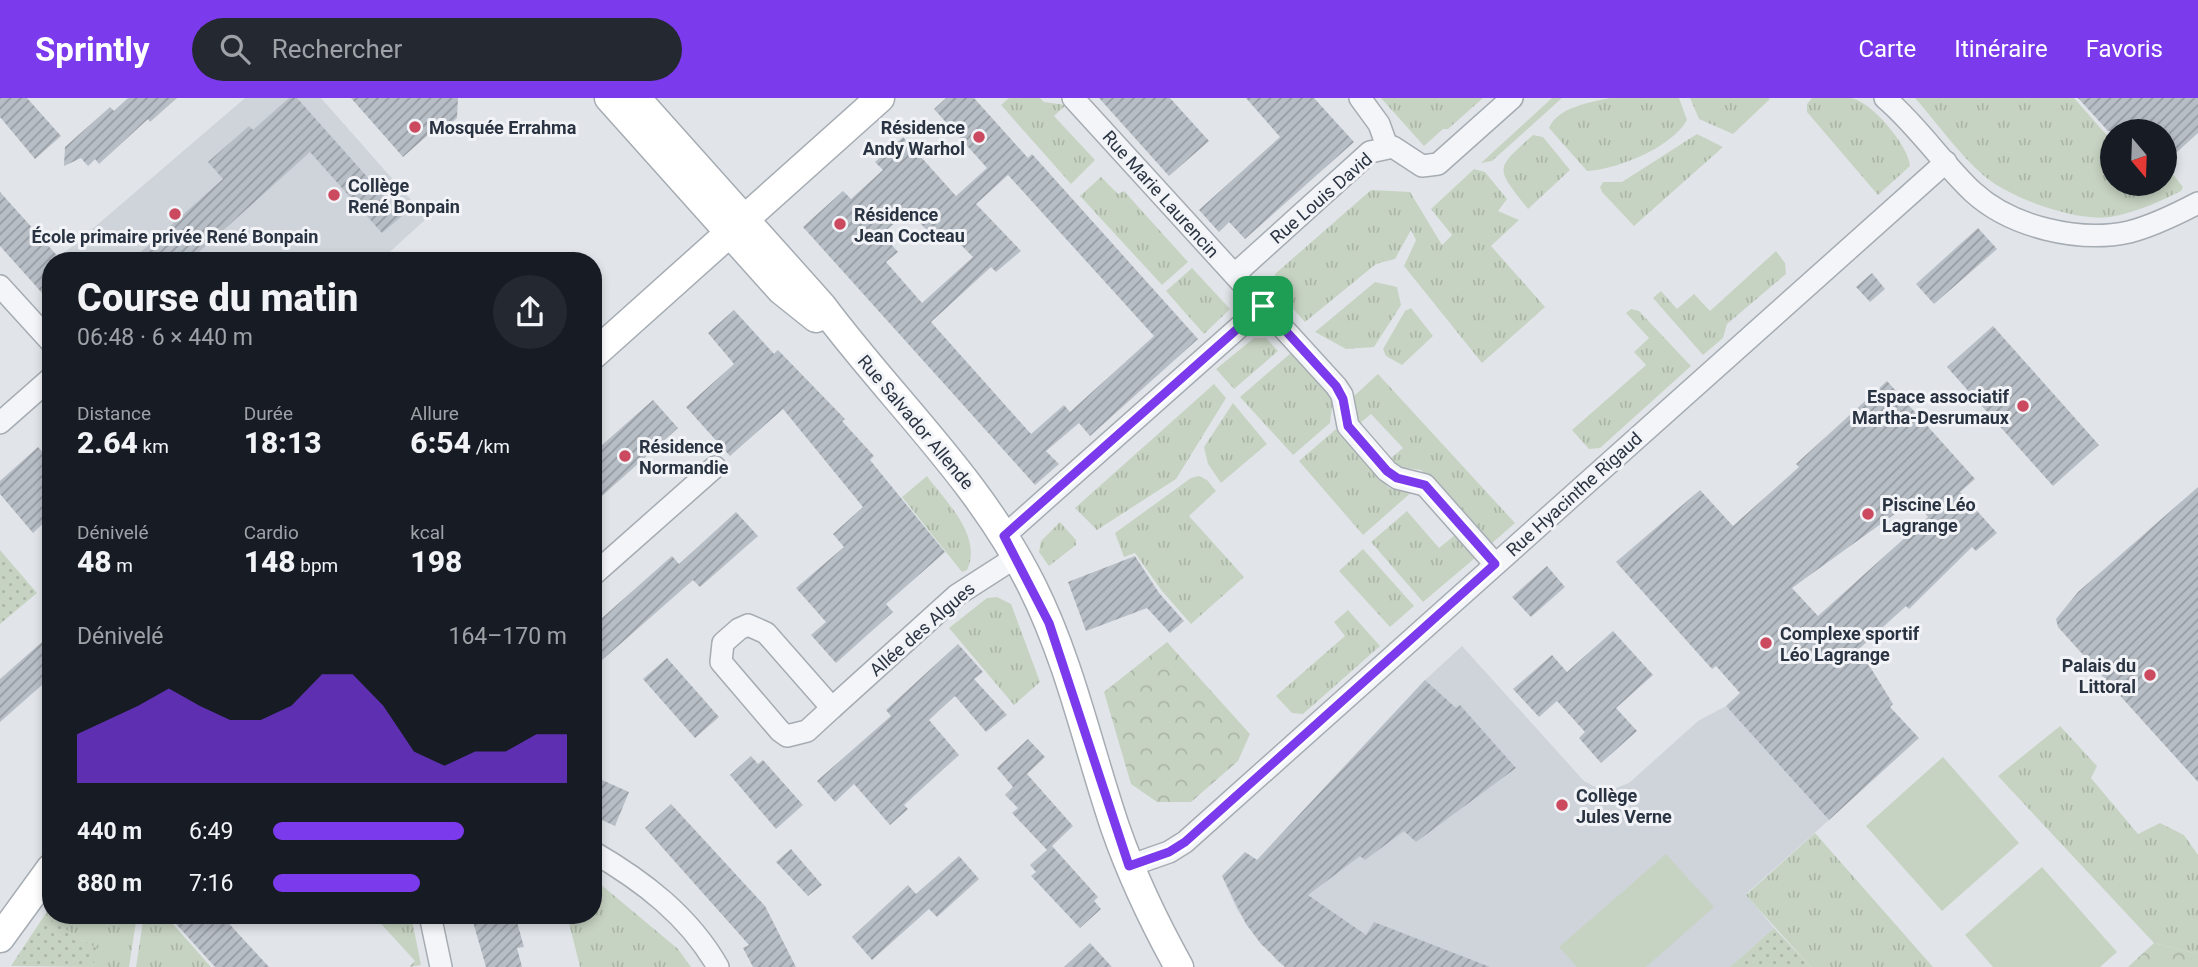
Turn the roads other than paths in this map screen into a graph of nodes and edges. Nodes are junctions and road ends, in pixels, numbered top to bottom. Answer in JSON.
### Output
{"nodes":[{"id":1,"x":609,"y":98,"type":"edge"},
{"id":2,"x":636,"y":98,"type":"edge"},
{"id":3,"x":851,"y":98,"type":"edge"},
{"id":4,"x":880,"y":98,"type":"edge"},
{"id":5,"x":1073,"y":98,"type":"edge"},
{"id":6,"x":1360,"y":98,"type":"edge"},
{"id":7,"x":1512,"y":98,"type":"edge"},
{"id":8,"x":1885,"y":98,"type":"edge"},
{"id":9,"x":1387,"y":146,"type":"junction"},
{"id":10,"x":1946,"y":162,"type":"junction"},
{"id":11,"x":2198,"y":203,"type":"edge"},
{"id":12,"x":731,"y":219,"type":"junction"},
{"id":13,"x":1235,"y":274,"type":"junction"},
{"id":14,"x":0,"y":286,"type":"edge"},
{"id":15,"x":1263,"y":306,"type":"junction"},
{"id":16,"x":602,"y":322,"type":"edge"},
{"id":17,"x":42,"y":332,"type":"edge"},
{"id":18,"x":602,"y":346,"type":"edge"},
{"id":19,"x":42,"y":386,"type":"edge"},
{"id":20,"x":0,"y":423,"type":"edge"},
{"id":21,"x":715,"y":467,"type":"dead end"},
{"id":22,"x":1010,"y":546,"type":"junction"},
{"id":23,"x":1495,"y":564,"type":"junction"},
{"id":24,"x":602,"y":567,"type":"edge"},
{"id":25,"x":832,"y":708,"type":"junction"},
{"id":26,"x":602,"y":857,"type":"edge"},
{"id":27,"x":1129,"y":866,"type":"junction"},
{"id":28,"x":42,"y":880,"type":"edge"},
{"id":29,"x":432,"y":924,"type":"edge"},
{"id":30,"x":0,"y":938,"type":"edge"},
{"id":31,"x":441,"y":967,"type":"edge"},
{"id":32,"x":718,"y":967,"type":"edge"},
{"id":33,"x":1179,"y":967,"type":"edge"}],
"edges":[{"from":1,"to":12,"type":"street","name":"Rue Salvador Allende"},
{"from":2,"to":12,"type":"street","name":"Rue Salvador Allende"},
{"from":3,"to":12,"type":"street"},
{"from":4,"to":12,"type":"street"},
{"from":5,"to":13,"type":"street","name":"Rue Marie Laurencin"},
{"from":6,"to":9,"type":"street"},
{"from":7,"to":9,"type":"street","name":"Rue Louis David"},
{"from":8,"to":10,"type":"street"},
{"from":9,"to":13,"type":"street","name":"Rue Louis David"},
{"from":10,"to":11,"type":"street"},
{"from":10,"to":23,"type":"street","name":"Rue Hyacinthe Rigaud"},
{"from":12,"to":16,"type":"street"},
{"from":12,"to":18,"type":"street"},
{"from":12,"to":22,"type":"street","name":"Rue Salvador Allende"},
{"from":13,"to":15,"type":"street","name":"Rue Marie Laurencin"},
{"from":14,"to":17,"type":"street"},
{"from":15,"to":22,"type":"street"},
{"from":15,"to":23,"type":"street","name":"Rue Marie Laurencin"},
{"from":19,"to":20,"type":"street"},
{"from":21,"to":24,"type":"street"},
{"from":22,"to":25,"type":"street","name":"Allée des Algues"},
{"from":22,"to":27,"type":"street","name":"Rue Salvador Allende"},
{"from":23,"to":27,"type":"street","name":"Rue Hyacinthe Rigaud"},
{"from":25,"to":25,"type":"street","name":"Allée des Algues"},
{"from":26,"to":32,"type":"street"},
{"from":27,"to":33,"type":"street","name":"Rue Salvador Allende"},
{"from":28,"to":30,"type":"street"},
{"from":29,"to":31,"type":"street"}]}
